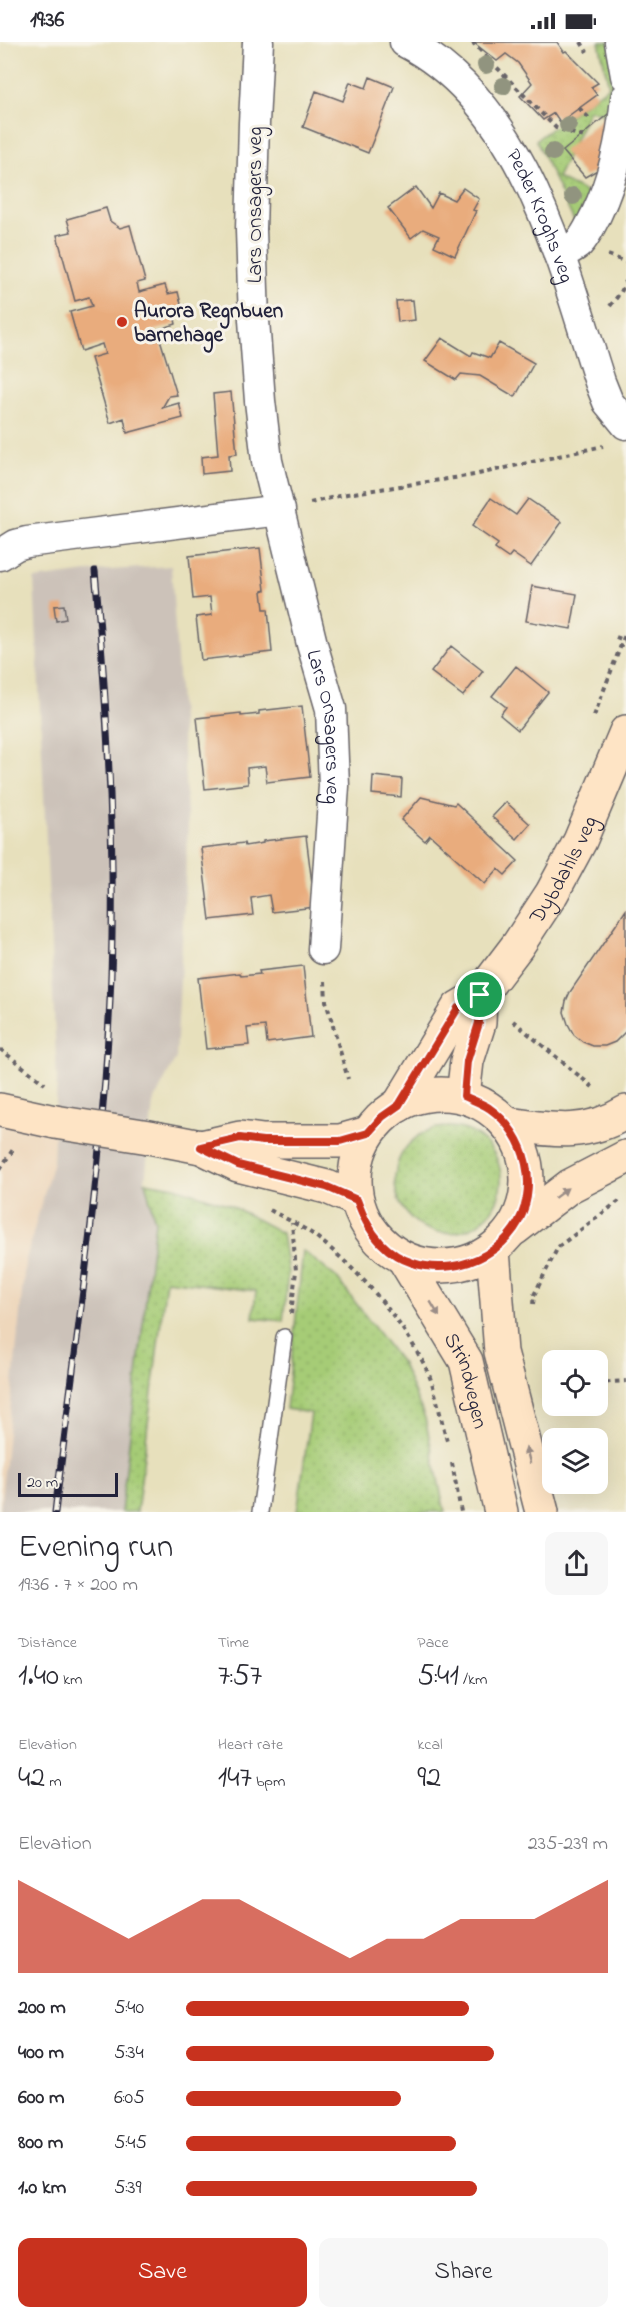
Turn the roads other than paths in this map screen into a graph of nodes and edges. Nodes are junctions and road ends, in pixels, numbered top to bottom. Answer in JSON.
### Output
{"nodes":[{"id":1,"x":258,"y":42,"type":"edge"},
{"id":2,"x":405,"y":42,"type":"edge"},
{"id":3,"x":620,"y":42,"type":"edge"},
{"id":4,"x":626,"y":76,"type":"edge"},
{"id":5,"x":626,"y":98,"type":"edge"},
{"id":6,"x":620,"y":161,"type":"edge"},
{"id":7,"x":559,"y":255,"type":"junction"},
{"id":8,"x":617,"y":434,"type":"edge"},
{"id":9,"x":280,"y":510,"type":"junction"},
{"id":10,"x":0,"y":555,"type":"edge"},
{"id":11,"x":626,"y":732,"type":"edge"},
{"id":12,"x":323,"y":949,"type":"road end"},
{"id":13,"x":480,"y":995,"type":"junction"},
{"id":14,"x":464,"y":1096,"type":"junction"},
{"id":15,"x":613,"y":1103,"type":"edge"},
{"id":16,"x":399,"y":1105,"type":"junction"},
{"id":17,"x":0,"y":1110,"type":"edge"},
{"id":18,"x":507,"y":1124,"type":"junction"},
{"id":19,"x":368,"y":1133,"type":"junction"},
{"id":20,"x":201,"y":1147,"type":"junction"},
{"id":21,"x":626,"y":1156,"type":"edge"},
{"id":22,"x":357,"y":1200,"type":"junction"},
{"id":23,"x":504,"y":1239,"type":"junction"},
{"id":24,"x":404,"y":1259,"type":"junction"},
{"id":25,"x":284,"y":1337,"type":"road end"},
{"id":26,"x":260,"y":1512,"type":"edge"},
{"id":27,"x":501,"y":1512,"type":"edge"},
{"id":28,"x":542,"y":1512,"type":"edge"}],
"edges":[{"from":1,"to":9,"type":"street","name":"Lars Onsagers veg"},
{"from":2,"to":7,"type":"street","name":"Peder Kroghs veg"},
{"from":3,"to":4,"type":"street"},
{"from":5,"to":6,"type":"street"},
{"from":6,"to":7,"type":"street"},
{"from":7,"to":8,"type":"street","name":"Peder Kroghs veg"},
{"from":9,"to":10,"type":"street"},
{"from":9,"to":12,"type":"street","name":"Lars Onsagers veg"},
{"from":11,"to":13,"type":"main road","name":"Dybdahls veg"},
{"from":13,"to":14,"type":"main road"},
{"from":13,"to":16,"type":"main road","name":"Dybdahls veg"},
{"from":14,"to":16,"type":"main road"},
{"from":14,"to":18,"type":"main road"},
{"from":15,"to":18,"type":"main road"},
{"from":16,"to":19,"type":"main road"},
{"from":17,"to":20,"type":"main road","bridge":true},
{"from":18,"to":23,"type":"main road"},
{"from":19,"to":20,"type":"main road"},
{"from":19,"to":22,"type":"main road"},
{"from":20,"to":22,"type":"main road"},
{"from":23,"to":21,"type":"main road","one_way":true},
{"from":22,"to":24,"type":"main road"},
{"from":23,"to":24,"type":"main road"},
{"from":28,"to":23,"type":"main road","name":"Strindvegen","one_way":true},
{"from":24,"to":27,"type":"main road","name":"Strindvegen","one_way":true},
{"from":25,"to":26,"type":"lane"}]}
